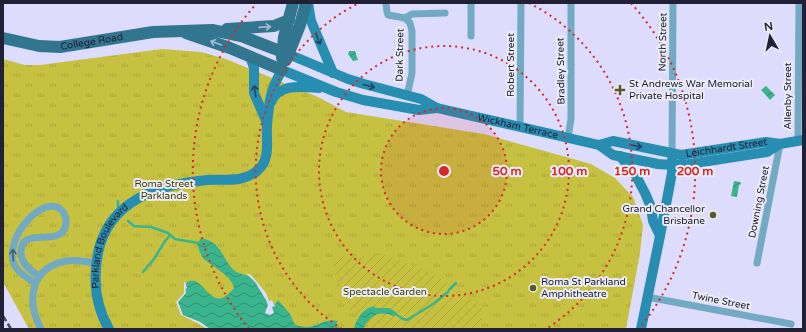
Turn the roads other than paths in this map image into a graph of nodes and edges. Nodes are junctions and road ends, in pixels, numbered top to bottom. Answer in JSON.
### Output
{"nodes":[{"id":1,"x":293,"y":3,"type":"edge"},
{"id":2,"x":307,"y":3,"type":"edge"},
{"id":3,"x":386,"y":3,"type":"edge"},
{"id":4,"x":471,"y":3,"type":"edge"},
{"id":5,"x":521,"y":3,"type":"edge"},
{"id":6,"x":571,"y":3,"type":"edge"},
{"id":7,"x":673,"y":3,"type":"edge"},
{"id":8,"x":799,"y":3,"type":"edge"},
{"id":9,"x":445,"y":13,"type":"dead end"},
{"id":10,"x":405,"y":18,"type":"junction"},
{"id":11,"x":288,"y":20,"type":"junction"},
{"id":12,"x":212,"y":30,"type":"junction"},
{"id":13,"x":181,"y":31,"type":"junction"},
{"id":14,"x":471,"y":36,"type":"dead end"},
{"id":15,"x":3,"y":38,"type":"edge"},
{"id":16,"x":285,"y":53,"type":"junction"},
{"id":17,"x":250,"y":56,"type":"junction"},
{"id":18,"x":282,"y":70,"type":"junction"},
{"id":19,"x":333,"y":73,"type":"junction"},
{"id":20,"x":326,"y":88,"type":"junction"},
{"id":21,"x":407,"y":96,"type":"junction"},
{"id":22,"x":270,"y":106,"type":"junction"},
{"id":23,"x":437,"y":108,"type":"junction"},
{"id":24,"x":267,"y":125,"type":"junction"},
{"id":25,"x":520,"y":127,"type":"junction"},
{"id":26,"x":568,"y":138,"type":"junction"},
{"id":27,"x":801,"y":141,"type":"edge"},
{"id":28,"x":780,"y":144,"type":"junction"},
{"id":29,"x":599,"y":145,"type":"junction"},
{"id":30,"x":672,"y":154,"type":"junction"},
{"id":31,"x":620,"y":156,"type":"junction"},
{"id":32,"x":672,"y":165,"type":"junction"},
{"id":33,"x":660,"y":236,"type":"junction"},
{"id":34,"x":757,"y":263,"type":"dead end"},
{"id":35,"x":96,"y":264,"type":"junction"},
{"id":36,"x":37,"y":280,"type":"junction"},
{"id":37,"x":647,"y":297,"type":"junction"},
{"id":38,"x":791,"y":324,"type":"dead end"},
{"id":39,"x":40,"y":329,"type":"edge"},
{"id":40,"x":109,"y":329,"type":"edge"},
{"id":41,"x":641,"y":329,"type":"edge"}],
"edges":[{"from":1,"to":11,"type":"main road"},
{"from":2,"to":16,"type":"main road"},
{"from":2,"to":19,"type":"main road","one_way":true},
{"from":3,"to":10,"type":"street","name":"Dark Street"},
{"from":4,"to":14,"type":"street"},
{"from":5,"to":25,"type":"street","name":"Robert Street"},
{"from":6,"to":26,"type":"street","name":"Bradley Street"},
{"from":7,"to":30,"type":"street","name":"North Street"},
{"from":8,"to":27,"type":"street","name":"Allenby Street"},
{"from":9,"to":10,"type":"street","name":"Dark Street"},
{"from":10,"to":21,"type":"street","name":"Dark Street"},
{"from":12,"to":11,"type":"main road","one_way":true},
{"from":11,"to":16,"type":"main road"},
{"from":12,"to":13,"type":"main road","name":"College Road"},
{"from":12,"to":16,"type":"main road","name":"College Road"},
{"from":13,"to":15,"type":"main road","name":"College Road"},
{"from":17,"to":13,"type":"main road","name":"College Road","one_way":true},
{"from":16,"to":18,"type":"main road"},
{"from":16,"to":19,"type":"main road","name":"Wickham Terrace"},
{"from":17,"to":18,"type":"main road","name":"College Road"},
{"from":24,"to":17,"type":"main road","name":"Parkland Boulevard","one_way":true},
{"from":18,"to":20,"type":"main road","name":"Wickham Terrace"},
{"from":18,"to":22,"type":"main road","name":"Parkland Boulevard"},
{"from":19,"to":21,"type":"main road","name":"Wickham Terrace","one_way":true},
{"from":20,"to":22,"type":"main road"},
{"from":20,"to":23,"type":"main road","name":"Wickham Terrace"},
{"from":21,"to":23,"type":"main road","name":"Wickham Terrace"},
{"from":22,"to":24,"type":"main road","name":"Parkland Boulevard"},
{"from":23,"to":25,"type":"main road","name":"Wickham Terrace"},
{"from":24,"to":35,"type":"main road","name":"Parkland Boulevard"},
{"from":25,"to":26,"type":"main road","name":"Wickham Terrace"},
{"from":26,"to":29,"type":"main road","name":"Wickham Terrace"},
{"from":27,"to":28,"type":"main road","name":"Leichhardt Street"},
{"from":28,"to":30,"type":"main road","name":"Leichhardt Street"},
{"from":28,"to":32,"type":"main road","name":"Leichhardt Street"},
{"from":28,"to":34,"type":"street","name":"Downing Street"},
{"from":29,"to":30,"type":"main road","name":"Wickham Terrace","one_way":true},
{"from":29,"to":31,"type":"main road","name":"Wickham Terrace"},
{"from":30,"to":32,"type":"main road"},
{"from":31,"to":32,"type":"main road","name":"Wickham Terrace"},
{"from":31,"to":33,"type":"main road"},
{"from":32,"to":33,"type":"main road"},
{"from":33,"to":37,"type":"main road"},
{"from":35,"to":36,"type":"street"},
{"from":35,"to":40,"type":"main road","name":"Parkland Boulevard"},
{"from":36,"to":36,"type":"street","one_way":true},
{"from":36,"to":39,"type":"street"},
{"from":37,"to":38,"type":"street","name":"Twine Street"},
{"from":37,"to":41,"type":"main road"}]}
